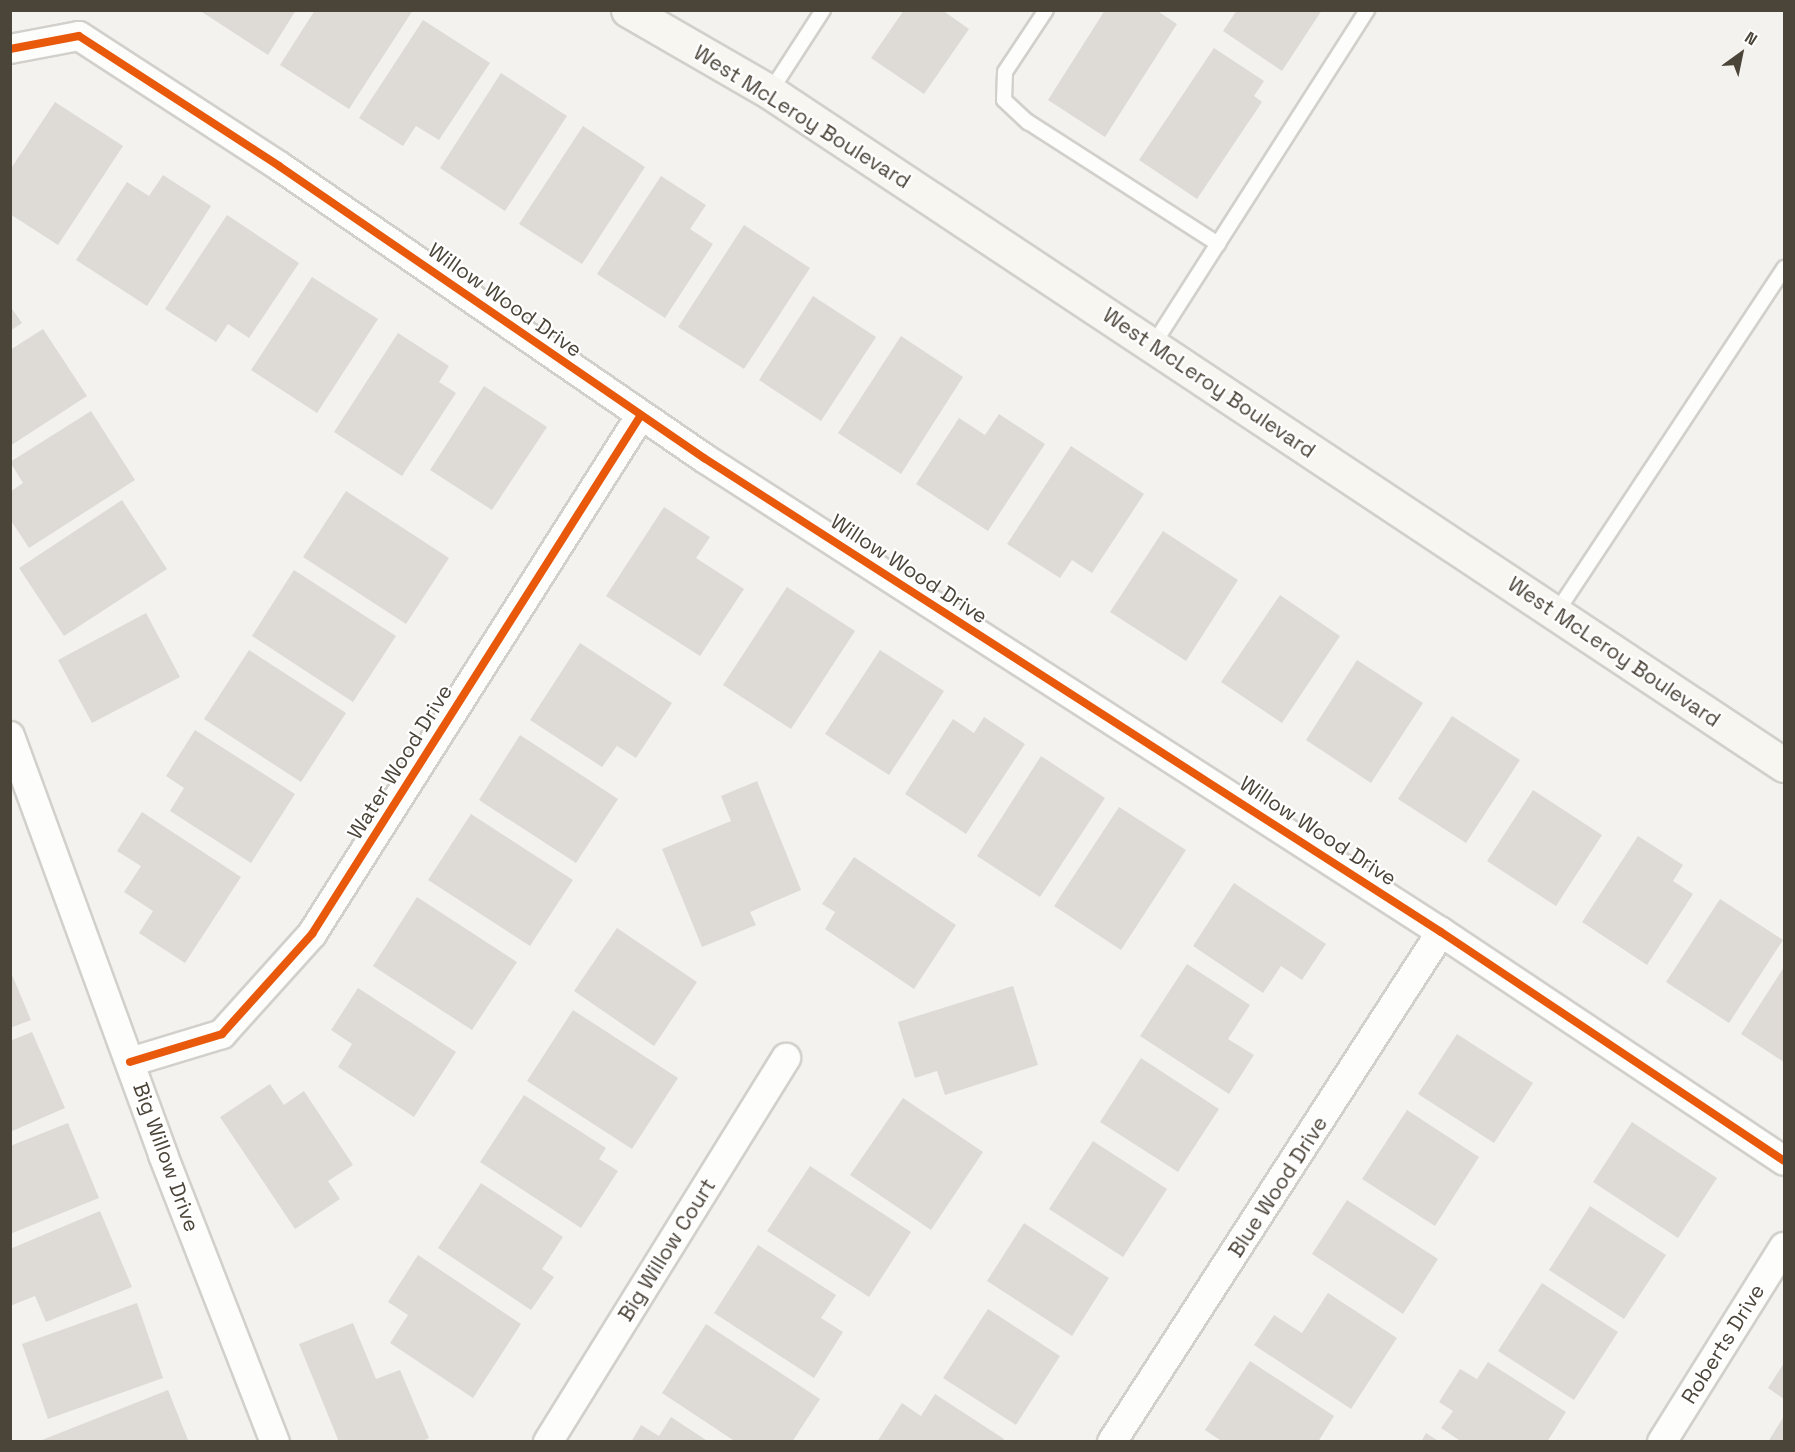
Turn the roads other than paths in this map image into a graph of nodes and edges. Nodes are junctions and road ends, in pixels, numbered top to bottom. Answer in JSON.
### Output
{"nodes":[{"id":1,"x":628,"y":10,"type":"edge"},
{"id":2,"x":823,"y":10,"type":"edge"},
{"id":3,"x":1046,"y":10,"type":"edge"},
{"id":4,"x":1367,"y":10,"type":"edge"},
{"id":5,"x":10,"y":49,"type":"edge"},
{"id":6,"x":770,"y":92,"type":"junction"},
{"id":7,"x":1218,"y":244,"type":"junction"},
{"id":8,"x":1785,"y":268,"type":"edge"},
{"id":9,"x":1153,"y":345,"type":"junction"},
{"id":10,"x":641,"y":415,"type":"junction"},
{"id":11,"x":1556,"y":613,"type":"junction"},
{"id":12,"x":10,"y":736,"type":"edge"},
{"id":13,"x":1785,"y":765,"type":"edge"},
{"id":14,"x":1442,"y":932,"type":"junction"},
{"id":15,"x":786,"y":1058,"type":"dead end"},
{"id":16,"x":130,"y":1062,"type":"junction"},
{"id":17,"x":1785,"y":1161,"type":"edge"},
{"id":18,"x":1785,"y":1247,"type":"edge"},
{"id":19,"x":275,"y":1442,"type":"edge"},
{"id":20,"x":548,"y":1442,"type":"edge"},
{"id":21,"x":1112,"y":1442,"type":"edge"},
{"id":22,"x":1662,"y":1442,"type":"edge"}],
"edges":[{"from":1,"to":6,"type":"main road","name":"West McLeroy Boulevard"},
{"from":2,"to":6,"type":"lane"},
{"from":3,"to":7,"type":"lane"},
{"from":4,"to":7,"type":"lane"},
{"from":5,"to":10,"type":"street","name":"Willow Wood Drive"},
{"from":6,"to":9,"type":"main road","name":"West McLeroy Boulevard"},
{"from":7,"to":9,"type":"lane"},
{"from":8,"to":11,"type":"lane"},
{"from":9,"to":11,"type":"main road","name":"West McLeroy Boulevard"},
{"from":10,"to":14,"type":"street","name":"Willow Wood Drive"},
{"from":10,"to":16,"type":"street","name":"Water Wood Drive"},
{"from":11,"to":13,"type":"main road","name":"West McLeroy Boulevard"},
{"from":12,"to":16,"type":"street","name":"Big Willow Drive"},
{"from":14,"to":17,"type":"street","name":"Willow Wood Drive"},
{"from":14,"to":21,"type":"street","name":"Blue Wood Drive"},
{"from":15,"to":20,"type":"street","name":"Big Willow Court"},
{"from":16,"to":19,"type":"street","name":"Big Willow Drive"},
{"from":18,"to":22,"type":"street","name":"Roberts Drive"}]}
